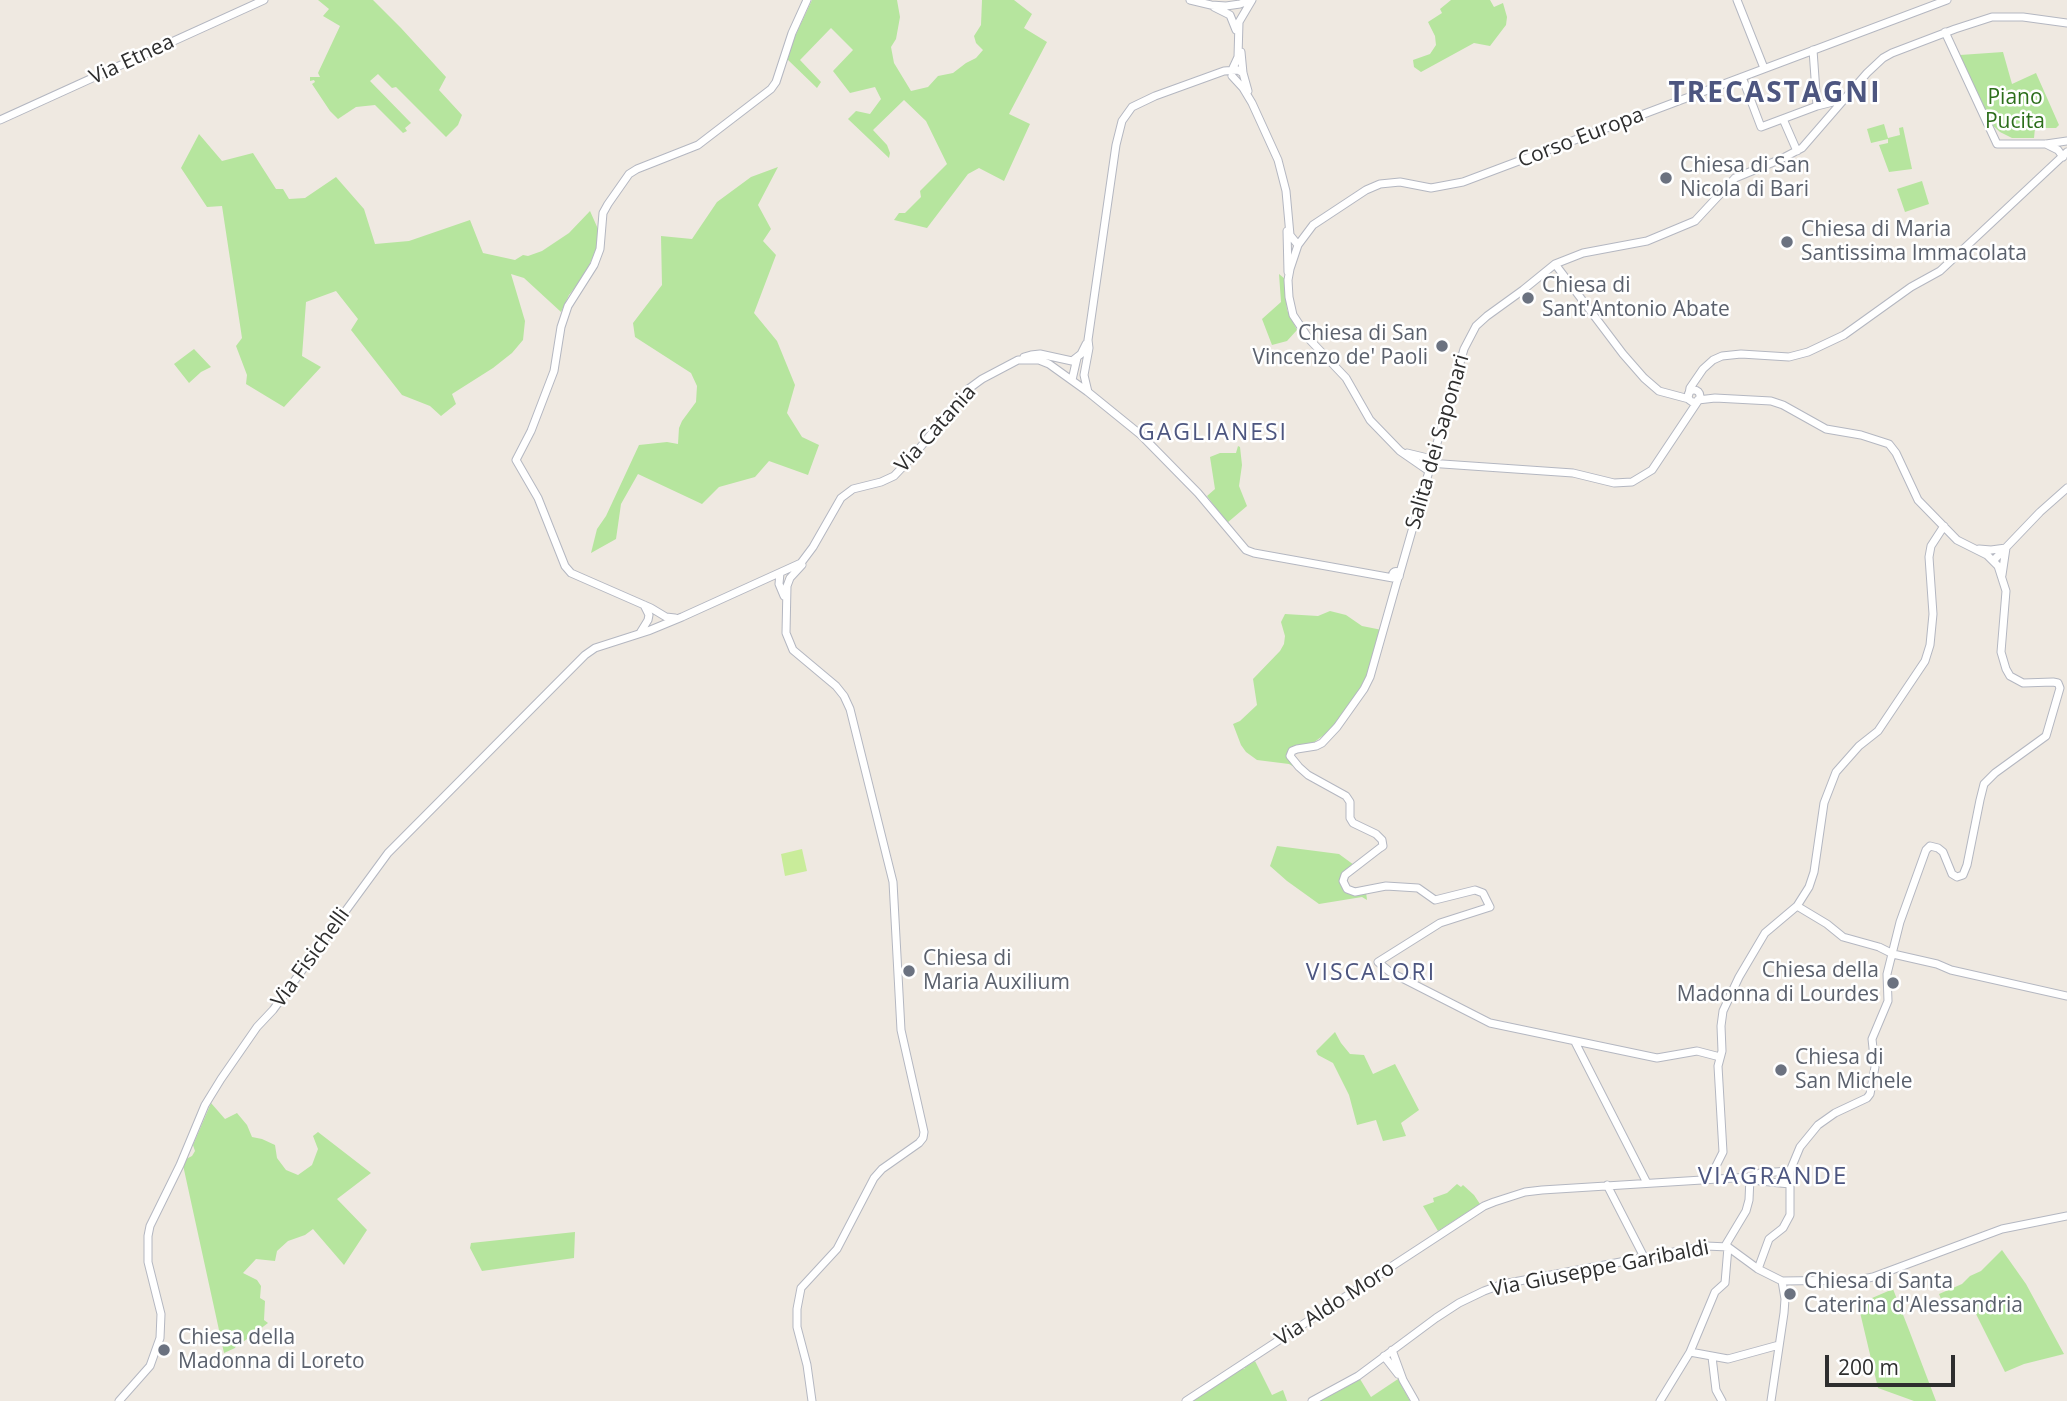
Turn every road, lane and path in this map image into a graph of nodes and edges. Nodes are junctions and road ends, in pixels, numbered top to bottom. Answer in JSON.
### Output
{"nodes":[{"id":1,"x":264,"y":0,"type":"edge"},
{"id":2,"x":807,"y":0,"type":"edge"},
{"id":3,"x":1190,"y":0,"type":"edge"},
{"id":4,"x":1252,"y":0,"type":"edge"},
{"id":5,"x":1737,"y":0,"type":"edge"},
{"id":6,"x":1947,"y":0,"type":"edge"},
{"id":7,"x":1225,"y":8,"type":"junction"},
{"id":8,"x":1244,"y":11,"type":"junction"},
{"id":9,"x":2067,"y":23,"type":"edge"},
{"id":10,"x":1238,"y":31,"type":"junction"},
{"id":11,"x":1945,"y":32,"type":"junction"},
{"id":12,"x":1813,"y":50,"type":"junction"},
{"id":13,"x":1764,"y":67,"type":"junction"},
{"id":14,"x":1230,"y":73,"type":"junction"},
{"id":15,"x":1242,"y":74,"type":"junction"},
{"id":16,"x":1741,"y":78,"type":"junction"},
{"id":17,"x":1842,"y":100,"type":"junction"},
{"id":18,"x":1252,"y":103,"type":"junction"},
{"id":19,"x":1819,"y":105,"type":"junction"},
{"id":20,"x":0,"y":120,"type":"edge"},
{"id":21,"x":1784,"y":120,"type":"junction"},
{"id":22,"x":2067,"y":141,"type":"edge"},
{"id":23,"x":2049,"y":145,"type":"junction"},
{"id":24,"x":2067,"y":146,"type":"edge"},
{"id":25,"x":1796,"y":150,"type":"junction"},
{"id":26,"x":2065,"y":155,"type":"edge"},
{"id":27,"x":1288,"y":220,"type":"junction"},
{"id":28,"x":1287,"y":237,"type":"junction"},
{"id":29,"x":1298,"y":245,"type":"junction"},
{"id":30,"x":1295,"y":253,"type":"junction"},
{"id":31,"x":1555,"y":264,"type":"junction"},
{"id":32,"x":1288,"y":280,"type":"junction"},
{"id":33,"x":1088,"y":340,"type":"junction"},
{"id":34,"x":1077,"y":358,"type":"junction"},
{"id":35,"x":1018,"y":360,"type":"junction"},
{"id":36,"x":1085,"y":367,"type":"junction"},
{"id":37,"x":1071,"y":379,"type":"junction"},
{"id":38,"x":1088,"y":392,"type":"junction"},
{"id":39,"x":1694,"y":394,"type":"junction"},
{"id":40,"x":1400,"y":451,"type":"junction"},
{"id":41,"x":1431,"y":464,"type":"junction"},
{"id":42,"x":2067,"y":488,"type":"edge"},
{"id":43,"x":1940,"y":527,"type":"junction"},
{"id":44,"x":1975,"y":548,"type":"junction"},
{"id":45,"x":2006,"y":548,"type":"junction"},
{"id":46,"x":805,"y":558,"type":"junction"},
{"id":47,"x":1994,"y":560,"type":"junction"},
{"id":48,"x":780,"y":573,"type":"junction"},
{"id":49,"x":1395,"y":576,"type":"junction"},
{"id":50,"x":2002,"y":576,"type":"junction"},
{"id":51,"x":760,"y":583,"type":"junction"},
{"id":52,"x":784,"y":588,"type":"junction"},
{"id":53,"x":651,"y":612,"type":"junction"},
{"id":54,"x":682,"y":617,"type":"junction"},
{"id":55,"x":673,"y":621,"type":"joint"},
{"id":56,"x":659,"y":627,"type":"junction"},
{"id":57,"x":640,"y":634,"type":"junction"},
{"id":58,"x":1797,"y":906,"type":"junction"},
{"id":59,"x":1893,"y":954,"type":"junction"},
{"id":60,"x":2067,"y":996,"type":"edge"},
{"id":61,"x":1575,"y":1042,"type":"junction"},
{"id":62,"x":1719,"y":1056,"type":"junction"},
{"id":63,"x":1790,"y":1171,"type":"junction"},
{"id":64,"x":1750,"y":1177,"type":"junction"},
{"id":65,"x":1710,"y":1178,"type":"junction"},
{"id":66,"x":1647,"y":1183,"type":"junction"},
{"id":67,"x":1607,"y":1185,"type":"junction"},
{"id":68,"x":1791,"y":1186,"type":"junction"},
{"id":69,"x":2067,"y":1216,"type":"edge"},
{"id":70,"x":1727,"y":1247,"type":"junction"},
{"id":71,"x":1644,"y":1257,"type":"junction"},
{"id":72,"x":1758,"y":1269,"type":"junction"},
{"id":73,"x":1782,"y":1281,"type":"junction"},
{"id":74,"x":1779,"y":1345,"type":"junction"},
{"id":75,"x":1392,"y":1350,"type":"junction"},
{"id":76,"x":1690,"y":1352,"type":"junction"},
{"id":77,"x":1384,"y":1356,"type":"junction"},
{"id":78,"x":1712,"y":1357,"type":"junction"},
{"id":79,"x":1403,"y":1380,"type":"junction"},
{"id":80,"x":119,"y":1401,"type":"edge"},
{"id":81,"x":812,"y":1401,"type":"edge"},
{"id":82,"x":1186,"y":1401,"type":"edge"},
{"id":83,"x":1312,"y":1401,"type":"edge"},
{"id":84,"x":1415,"y":1401,"type":"edge"},
{"id":85,"x":1660,"y":1401,"type":"edge"},
{"id":86,"x":1722,"y":1401,"type":"edge"},
{"id":87,"x":1771,"y":1401,"type":"edge"}],
"edges":[{"from":1,"to":20,"type":"street","name":"Via Etnea"},
{"from":2,"to":53,"type":"street"},
{"from":3,"to":7,"type":"street"},
{"from":4,"to":7,"type":"street"},
{"from":4,"to":8,"type":"street"},
{"from":5,"to":13,"type":"street"},
{"from":6,"to":12,"type":"street","name":"Corso Europa"},
{"from":7,"to":8,"type":"street"},
{"from":7,"to":10,"type":"street"},
{"from":8,"to":10,"type":"street"},
{"from":9,"to":11,"type":"street"},
{"from":10,"to":14,"type":"street"},
{"from":10,"to":15,"type":"street"},
{"from":11,"to":17,"type":"street"},
{"from":11,"to":23,"type":"street"},
{"from":12,"to":13,"type":"street","name":"Corso Europa"},
{"from":12,"to":19,"type":"street"},
{"from":13,"to":16,"type":"street","name":"Corso Europa"},
{"from":14,"to":15,"type":"street"},
{"from":14,"to":18,"type":"street"},
{"from":14,"to":33,"type":"street"},
{"from":15,"to":18,"type":"street"},
{"from":16,"to":21,"type":"street"},
{"from":16,"to":29,"type":"street","name":"Corso Europa"},
{"from":17,"to":19,"type":"street"},
{"from":17,"to":25,"type":"street"},
{"from":18,"to":27,"type":"street"},
{"from":19,"to":21,"type":"street"},
{"from":21,"to":25,"type":"street"},
{"from":22,"to":23,"type":"street"},
{"from":23,"to":24,"type":"street"},
{"from":23,"to":26,"type":"street"},
{"from":25,"to":31,"type":"street"},
{"from":26,"to":39,"type":"street"},
{"from":27,"to":28,"type":"street"},
{"from":27,"to":29,"type":"street"},
{"from":28,"to":30,"type":"street"},
{"from":28,"to":32,"type":"street"},
{"from":29,"to":30,"type":"street"},
{"from":30,"to":32,"type":"street"},
{"from":31,"to":39,"type":"street"},
{"from":31,"to":41,"type":"street","name":"Salita dei Saponari"},
{"from":32,"to":40,"type":"street"},
{"from":33,"to":34,"type":"street"},
{"from":33,"to":36,"type":"street"},
{"from":34,"to":35,"type":"street"},
{"from":34,"to":37,"type":"street"},
{"from":35,"to":37,"type":"street"},
{"from":35,"to":46,"type":"street","name":"Via Catania"},
{"from":36,"to":37,"type":"street"},
{"from":36,"to":38,"type":"street"},
{"from":37,"to":38,"type":"street"},
{"from":38,"to":49,"type":"street"},
{"from":39,"to":41,"type":"street"},
{"from":39,"to":43,"type":"street"},
{"from":40,"to":41,"type":"street"},
{"from":40,"to":41,"type":"street"},
{"from":41,"to":49,"type":"street","name":"Salita dei Saponari"},
{"from":42,"to":45,"type":"street"},
{"from":43,"to":44,"type":"street"},
{"from":43,"to":58,"type":"street"},
{"from":44,"to":45,"type":"street"},
{"from":44,"to":47,"type":"street"},
{"from":45,"to":47,"type":"street"},
{"from":45,"to":50,"type":"street"},
{"from":46,"to":48,"type":"street","name":"Via Catania"},
{"from":46,"to":52,"type":"street"},
{"from":47,"to":50,"type":"street"},
{"from":48,"to":51,"type":"street","name":"Via Catania"},
{"from":48,"to":52,"type":"street"},
{"from":49,"to":61,"type":"street"},
{"from":50,"to":59,"type":"street"},
{"from":51,"to":52,"type":"street"},
{"from":51,"to":54,"type":"street","name":"Via Catania"},
{"from":52,"to":81,"type":"street"},
{"from":53,"to":54,"type":"street"},
{"from":53,"to":56,"type":"street"},
{"from":53,"to":57,"type":"street"},
{"from":54,"to":55,"type":"street","name":"Via Catania"},
{"from":55,"to":56,"type":"street","name":"Via Fisichelli"},
{"from":56,"to":57,"type":"street","name":"Via Fisichelli"},
{"from":57,"to":80,"type":"street","name":"Via Fisichelli"},
{"from":58,"to":59,"type":"street"},
{"from":58,"to":62,"type":"street"},
{"from":59,"to":60,"type":"street"},
{"from":59,"to":63,"type":"street"},
{"from":61,"to":62,"type":"street"},
{"from":61,"to":66,"type":"street"},
{"from":62,"to":65,"type":"street"},
{"from":63,"to":64,"type":"street"},
{"from":63,"to":68,"type":"street"},
{"from":64,"to":65,"type":"street","name":"Via Aldo Moro"},
{"from":64,"to":68,"type":"street"},
{"from":64,"to":70,"type":"street"},
{"from":65,"to":66,"type":"street","name":"Via Aldo Moro"},
{"from":66,"to":67,"type":"street","name":"Via Aldo Moro"},
{"from":67,"to":71,"type":"street"},
{"from":67,"to":82,"type":"street","name":"Via Aldo Moro"},
{"from":68,"to":72,"type":"street"},
{"from":69,"to":73,"type":"street","name":"Via Giuseppe Garibaldi"},
{"from":70,"to":71,"type":"street","name":"Via Giuseppe Garibaldi"},
{"from":70,"to":72,"type":"street","name":"Via Giuseppe Garibaldi"},
{"from":70,"to":76,"type":"street"},
{"from":71,"to":75,"type":"street","name":"Via Giuseppe Garibaldi"},
{"from":72,"to":73,"type":"street","name":"Via Giuseppe Garibaldi"},
{"from":73,"to":74,"type":"street"},
{"from":74,"to":78,"type":"street"},
{"from":74,"to":87,"type":"street"},
{"from":75,"to":77,"type":"street","name":"Via Giuseppe Garibaldi"},
{"from":75,"to":79,"type":"street"},
{"from":76,"to":78,"type":"street"},
{"from":76,"to":85,"type":"street"},
{"from":77,"to":79,"type":"street"},
{"from":77,"to":83,"type":"street","name":"Via Giuseppe Garibaldi"},
{"from":78,"to":86,"type":"street"},
{"from":79,"to":84,"type":"street"}]}
